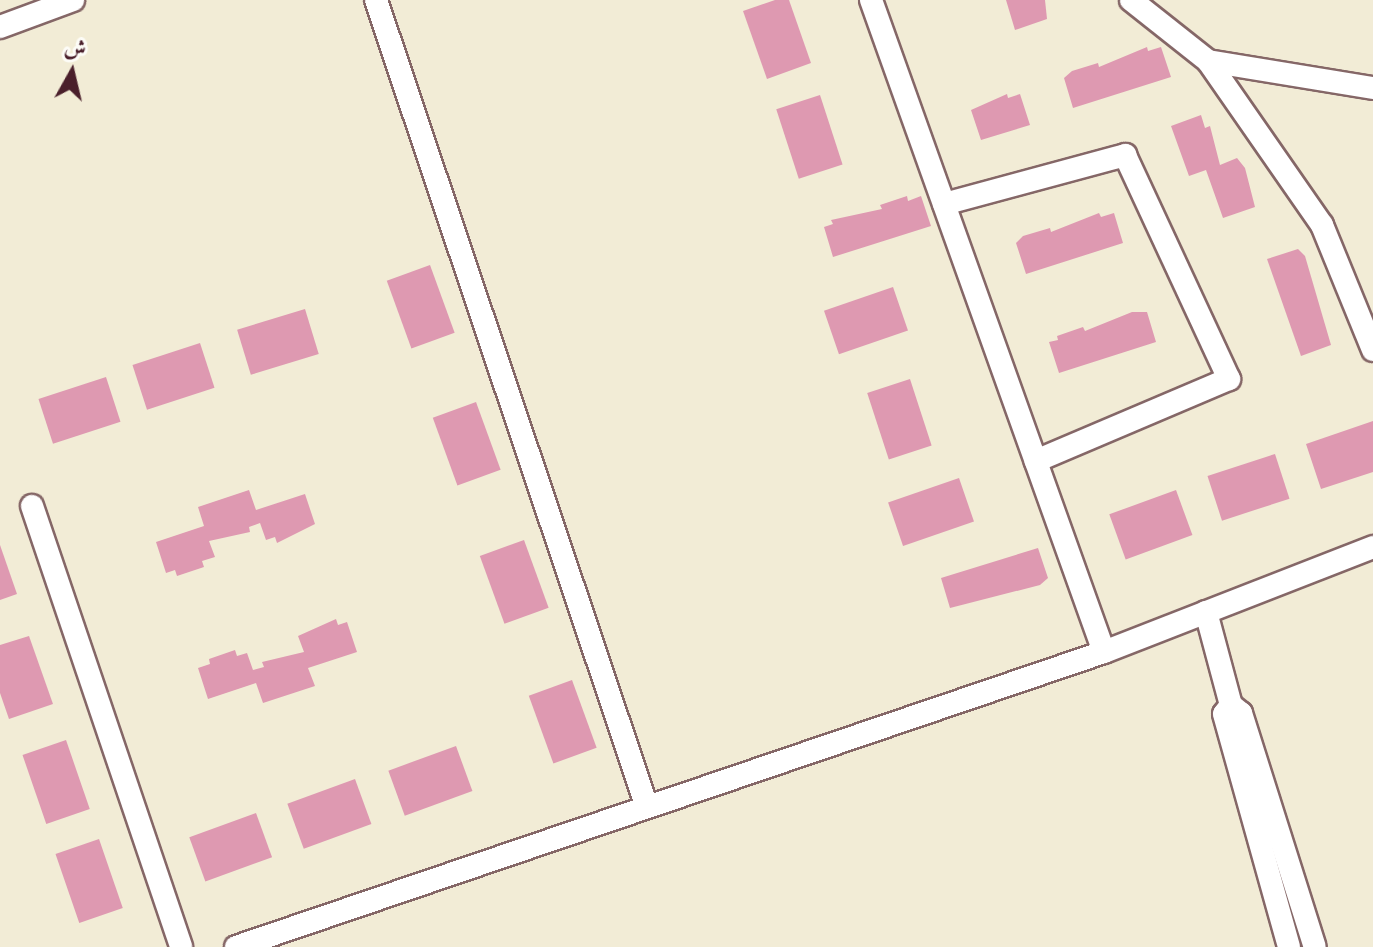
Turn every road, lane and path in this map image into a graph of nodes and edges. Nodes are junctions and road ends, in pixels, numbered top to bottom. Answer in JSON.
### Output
{"nodes":[{"id":1,"x":73,"y":0,"type":"edge"},
{"id":2,"x":376,"y":0,"type":"edge"},
{"id":3,"x":871,"y":0,"type":"edge"},
{"id":4,"x":1131,"y":0,"type":"edge"},
{"id":5,"x":0,"y":27,"type":"edge"},
{"id":6,"x":1208,"y":61,"type":"junction"},
{"id":7,"x":1373,"y":88,"type":"edge"},
{"id":8,"x":944,"y":204,"type":"junction"},
{"id":9,"x":1373,"y":350,"type":"edge"},
{"id":10,"x":1036,"y":461,"type":"junction"},
{"id":11,"x":32,"y":506,"type":"dead end"},
{"id":12,"x":1373,"y":547,"type":"edge"},
{"id":13,"x":1206,"y":612,"type":"junction"},
{"id":14,"x":1104,"y":652,"type":"junction"},
{"id":15,"x":1231,"y":705,"type":"junction"},
{"id":16,"x":647,"y":807,"type":"junction"},
{"id":17,"x":181,"y":947,"type":"edge"},
{"id":18,"x":236,"y":947,"type":"edge"},
{"id":19,"x":1289,"y":947,"type":"edge"},
{"id":20,"x":1315,"y":947,"type":"edge"}],
"edges":[{"from":1,"to":5,"type":"street"},
{"from":2,"to":16,"type":"street"},
{"from":3,"to":8,"type":"street"},
{"from":4,"to":6,"type":"street"},
{"from":6,"to":7,"type":"street"},
{"from":6,"to":9,"type":"street"},
{"from":8,"to":10,"type":"street"},
{"from":8,"to":10,"type":"street"},
{"from":10,"to":14,"type":"street"},
{"from":11,"to":17,"type":"street"},
{"from":12,"to":13,"type":"street"},
{"from":13,"to":14,"type":"street"},
{"from":13,"to":15,"type":"street"},
{"from":14,"to":16,"type":"street"},
{"from":15,"to":19,"type":"street"},
{"from":15,"to":20,"type":"street"},
{"from":16,"to":18,"type":"street"}]}
